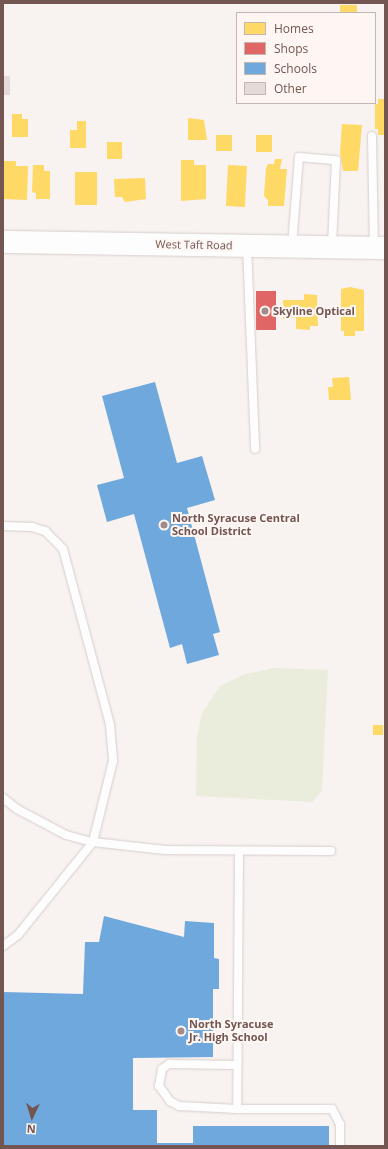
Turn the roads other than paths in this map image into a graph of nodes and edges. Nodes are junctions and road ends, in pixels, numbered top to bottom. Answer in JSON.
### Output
{"nodes":[{"id":1,"x":372,"y":136,"type":"dead end"},
{"id":2,"x":3,"y":242,"type":"edge"},
{"id":3,"x":247,"y":246,"type":"junction"},
{"id":4,"x":292,"y":246,"type":"junction"},
{"id":5,"x":332,"y":247,"type":"junction"},
{"id":6,"x":379,"y":248,"type":"edge"},
{"id":7,"x":255,"y":449,"type":"dead end"},
{"id":8,"x":3,"y":526,"type":"edge"},
{"id":9,"x":3,"y":798,"type":"edge"},
{"id":10,"x":93,"y":842,"type":"junction"},
{"id":11,"x":239,"y":851,"type":"junction"},
{"id":12,"x":331,"y":852,"type":"dead end"},
{"id":13,"x":3,"y":946,"type":"edge"},
{"id":14,"x":237,"y":1065,"type":"junction"},
{"id":15,"x":236,"y":1109,"type":"junction"},
{"id":16,"x":340,"y":1146,"type":"edge"}],
"edges":[{"from":1,"to":6,"type":"lane"},
{"from":2,"to":3,"type":"main road","name":"West Taft Road"},
{"from":3,"to":4,"type":"main road","name":"West Taft Road"},
{"from":3,"to":7,"type":"lane"},
{"from":4,"to":5,"type":"main road","name":"West Taft Road"},
{"from":4,"to":5,"type":"lane"},
{"from":5,"to":6,"type":"main road","name":"West Taft Road"},
{"from":8,"to":10,"type":"lane"},
{"from":9,"to":10,"type":"lane"},
{"from":10,"to":11,"type":"lane"},
{"from":10,"to":13,"type":"lane"},
{"from":11,"to":12,"type":"lane"},
{"from":11,"to":14,"type":"lane"},
{"from":14,"to":15,"type":"lane"},
{"from":14,"to":15,"type":"lane"},
{"from":15,"to":16,"type":"lane"}]}
